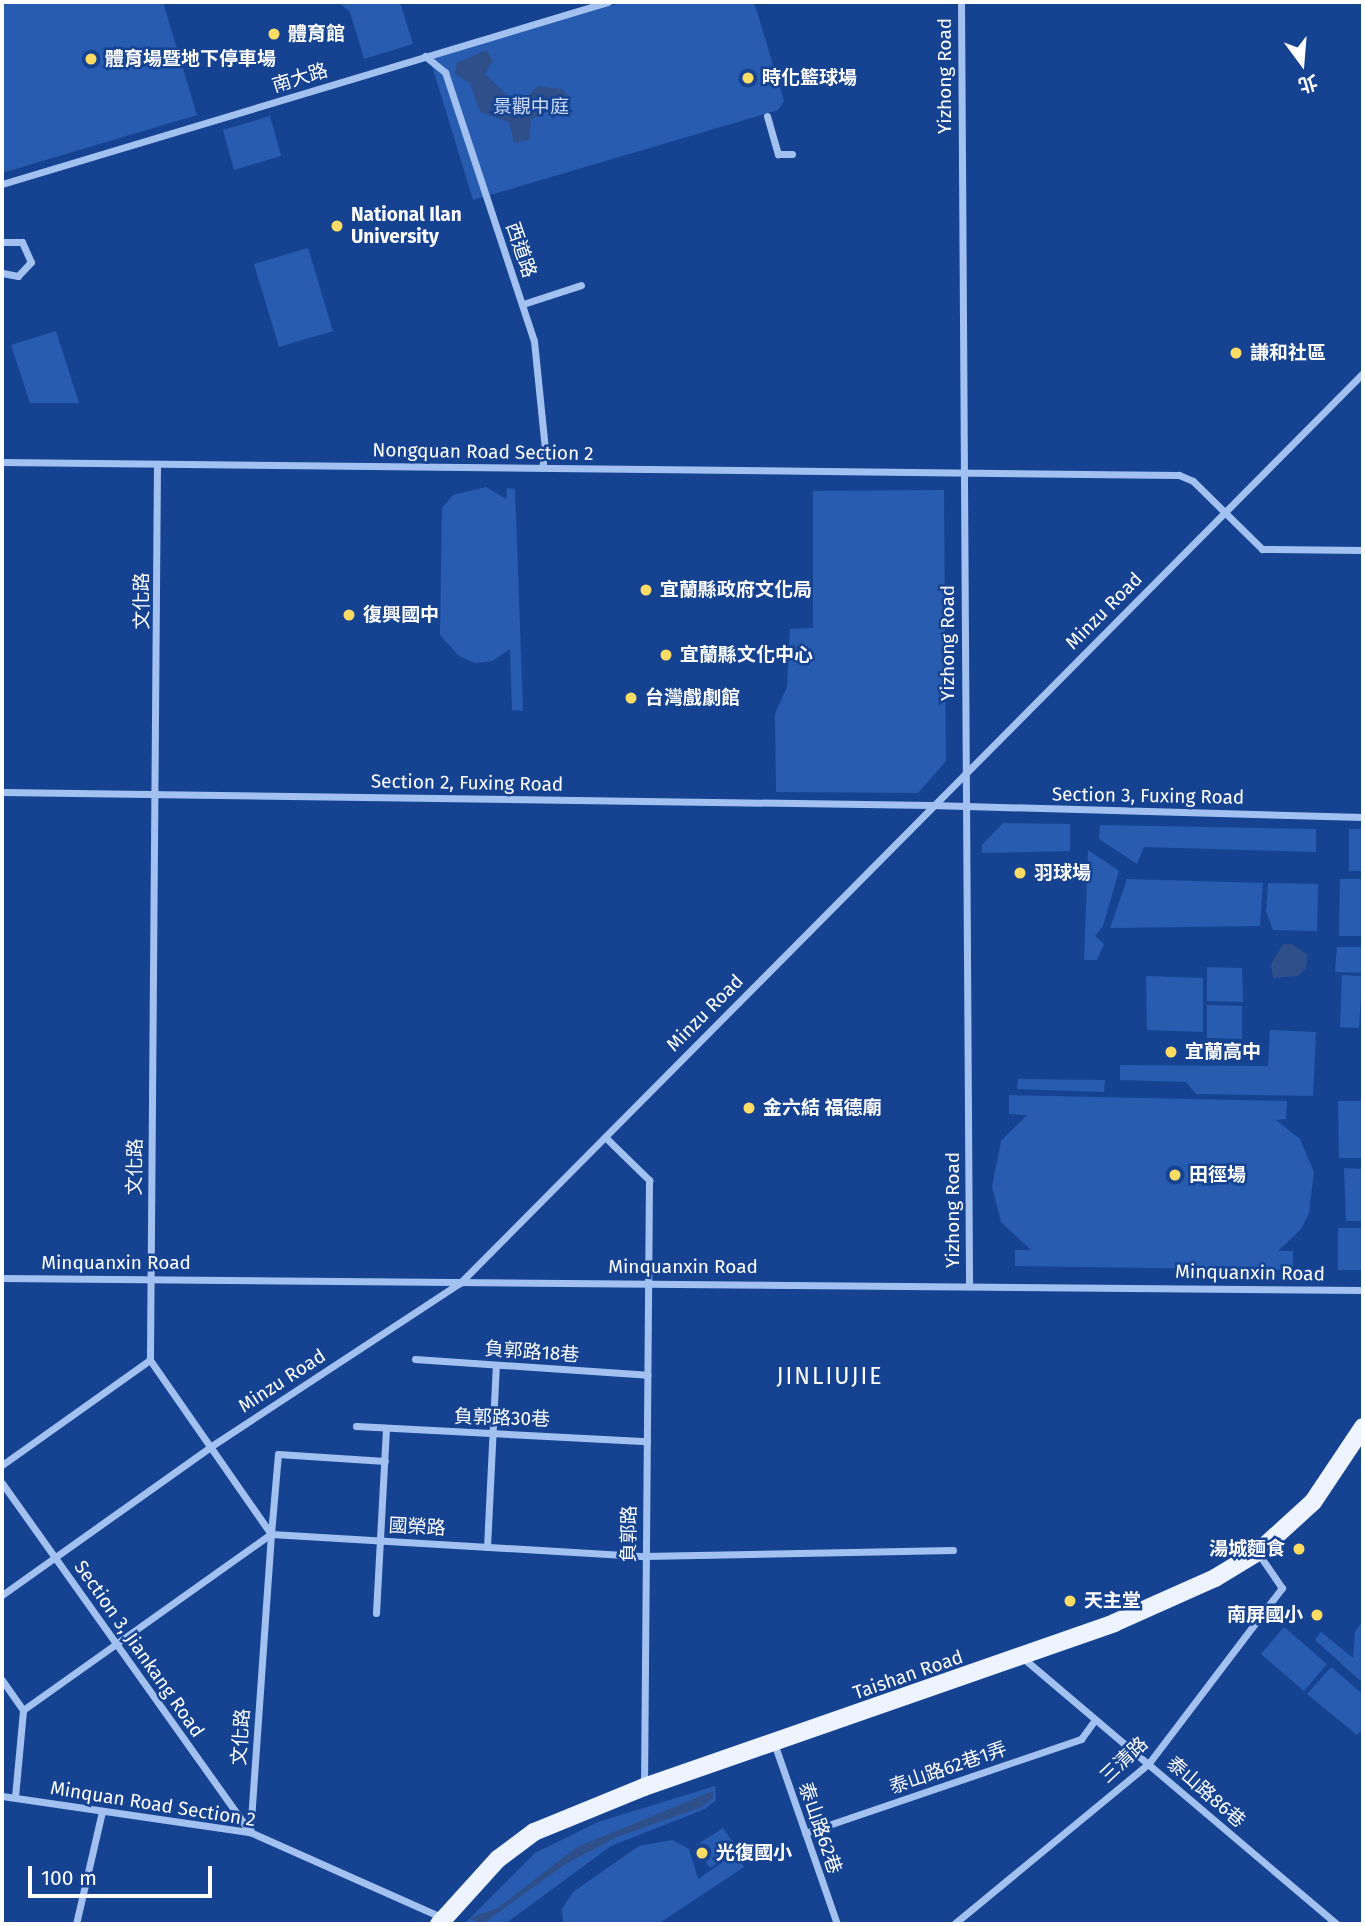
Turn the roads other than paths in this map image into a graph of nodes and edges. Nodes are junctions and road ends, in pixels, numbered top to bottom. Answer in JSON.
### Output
{"nodes":[{"id":1,"x":608,"y":2,"type":"edge"},
{"id":2,"x":961,"y":2,"type":"edge"},
{"id":3,"x":425,"y":57,"type":"junction"},
{"id":4,"x":767,"y":116,"type":"dead end"},
{"id":5,"x":792,"y":154,"type":"dead end"},
{"id":6,"x":2,"y":184,"type":"edge"},
{"id":7,"x":2,"y":242,"type":"edge"},
{"id":8,"x":2,"y":273,"type":"edge"},
{"id":9,"x":581,"y":285,"type":"dead end"},
{"id":10,"x":523,"y":303,"type":"junction"},
{"id":11,"x":1363,"y":373,"type":"edge"},
{"id":12,"x":2,"y":462,"type":"edge"},
{"id":13,"x":157,"y":464,"type":"junction"},
{"id":14,"x":542,"y":468,"type":"junction"},
{"id":15,"x":963,"y":472,"type":"junction"},
{"id":16,"x":1224,"y":513,"type":"junction"},
{"id":17,"x":1363,"y":550,"type":"edge"},
{"id":18,"x":965,"y":772,"type":"junction"},
{"id":19,"x":2,"y":792,"type":"edge"},
{"id":20,"x":157,"y":795,"type":"junction"},
{"id":21,"x":931,"y":805,"type":"junction"},
{"id":22,"x":967,"y":807,"type":"junction"},
{"id":23,"x":1363,"y":817,"type":"edge"},
{"id":24,"x":605,"y":1137,"type":"junction"},
{"id":25,"x":2,"y":1278,"type":"edge"},
{"id":26,"x":152,"y":1278,"type":"junction"},
{"id":27,"x":649,"y":1282,"type":"junction"},
{"id":28,"x":460,"y":1283,"type":"junction"},
{"id":29,"x":970,"y":1284,"type":"junction"},
{"id":30,"x":1363,"y":1290,"type":"edge"},
{"id":31,"x":415,"y":1359,"type":"dead end"},
{"id":32,"x":150,"y":1360,"type":"junction"},
{"id":33,"x":496,"y":1365,"type":"junction"},
{"id":34,"x":647,"y":1375,"type":"junction"},
{"id":35,"x":356,"y":1426,"type":"dead end"},
{"id":36,"x":1363,"y":1427,"type":"edge"},
{"id":37,"x":386,"y":1428,"type":"junction"},
{"id":38,"x":494,"y":1433,"type":"junction"},
{"id":39,"x":647,"y":1441,"type":"junction"},
{"id":40,"x":210,"y":1447,"type":"junction"},
{"id":41,"x":385,"y":1461,"type":"junction"},
{"id":42,"x":2,"y":1465,"type":"edge"},
{"id":43,"x":2,"y":1483,"type":"edge"},
{"id":44,"x":271,"y":1534,"type":"junction"},
{"id":45,"x":381,"y":1541,"type":"junction"},
{"id":46,"x":487,"y":1547,"type":"junction"},
{"id":47,"x":953,"y":1550,"type":"dead end"},
{"id":48,"x":1258,"y":1552,"type":"junction"},
{"id":49,"x":644,"y":1556,"type":"junction"},
{"id":50,"x":55,"y":1558,"type":"junction"},
{"id":51,"x":2,"y":1595,"type":"edge"},
{"id":52,"x":376,"y":1613,"type":"dead end"},
{"id":53,"x":117,"y":1645,"type":"junction"},
{"id":54,"x":1022,"y":1657,"type":"junction"},
{"id":55,"x":2,"y":1680,"type":"edge"},
{"id":56,"x":23,"y":1710,"type":"junction"},
{"id":57,"x":1094,"y":1721,"type":"junction"},
{"id":58,"x":774,"y":1742,"type":"junction"},
{"id":59,"x":1149,"y":1763,"type":"junction"},
{"id":60,"x":644,"y":1787,"type":"junction"},
{"id":61,"x":2,"y":1796,"type":"edge"},
{"id":62,"x":15,"y":1797,"type":"junction"},
{"id":63,"x":102,"y":1811,"type":"junction"},
{"id":64,"x":250,"y":1832,"type":"junction"},
{"id":65,"x":805,"y":1833,"type":"junction"},
{"id":66,"x":443,"y":1922,"type":"edge"},
{"id":67,"x":76,"y":1924,"type":"edge"},
{"id":68,"x":837,"y":1924,"type":"edge"},
{"id":69,"x":954,"y":1924,"type":"edge"},
{"id":70,"x":1337,"y":1924,"type":"edge"}],
"edges":[{"from":1,"to":3,"type":"street","name":"南大路"},
{"from":2,"to":15,"type":"street","name":"Yizhong Road"},
{"from":3,"to":6,"type":"street","name":"南大路"},
{"from":3,"to":10,"type":"street","name":"西道路"},
{"from":4,"to":5,"type":"street"},
{"from":7,"to":8,"type":"street"},
{"from":9,"to":10,"type":"street"},
{"from":10,"to":14,"type":"street","name":"西道路"},
{"from":11,"to":16,"type":"street","name":"Minzu Road"},
{"from":12,"to":13,"type":"street","name":"Nongquan Road Section 2"},
{"from":13,"to":14,"type":"street","name":"Nongquan Road Section 2"},
{"from":13,"to":20,"type":"street","name":"文化路"},
{"from":14,"to":15,"type":"street","name":"Nongquan Road Section 2"},
{"from":15,"to":16,"type":"street","name":"Nongquan Road Section 2"},
{"from":15,"to":18,"type":"street","name":"Yizhong Road"},
{"from":16,"to":17,"type":"street","name":"Nongquan Road Section 2"},
{"from":16,"to":18,"type":"street","name":"Minzu Road"},
{"from":18,"to":21,"type":"street","name":"Minzu Road"},
{"from":18,"to":22,"type":"street","name":"Yizhong Road"},
{"from":19,"to":20,"type":"street","name":"Section 2, Fuxing Road"},
{"from":20,"to":21,"type":"street","name":"Section 2, Fuxing Road"},
{"from":20,"to":26,"type":"street","name":"文化路"},
{"from":21,"to":22,"type":"street","name":"Section 3, Fuxing Road"},
{"from":21,"to":24,"type":"street","name":"Minzu Road"},
{"from":22,"to":23,"type":"street","name":"Section 3, Fuxing Road"},
{"from":22,"to":29,"type":"street","name":"Yizhong Road"},
{"from":24,"to":27,"type":"street","name":"負郭路"},
{"from":24,"to":28,"type":"street","name":"Minzu Road"},
{"from":25,"to":26,"type":"street","name":"Minquanxin Road"},
{"from":26,"to":28,"type":"street","name":"Minquanxin Road"},
{"from":26,"to":32,"type":"street","name":"文化路"},
{"from":27,"to":28,"type":"street","name":"Minquanxin Road"},
{"from":27,"to":29,"type":"street","name":"Minquanxin Road"},
{"from":27,"to":34,"type":"street","name":"負郭路"},
{"from":28,"to":40,"type":"street","name":"Minzu Road"},
{"from":29,"to":30,"type":"street","name":"Minquanxin Road"},
{"from":31,"to":33,"type":"street","name":"負郭路18巷"},
{"from":32,"to":40,"type":"street"},
{"from":32,"to":42,"type":"street"},
{"from":33,"to":34,"type":"street","name":"負郭路18巷"},
{"from":33,"to":38,"type":"street"},
{"from":34,"to":39,"type":"street","name":"負郭路"},
{"from":35,"to":37,"type":"street","name":"負郭路30巷"},
{"from":36,"to":48,"type":"main road","name":"Taishan Road"},
{"from":37,"to":38,"type":"street","name":"負郭路30巷"},
{"from":37,"to":41,"type":"street"},
{"from":38,"to":39,"type":"street","name":"負郭路30巷"},
{"from":38,"to":46,"type":"street"},
{"from":39,"to":49,"type":"street","name":"負郭路"},
{"from":40,"to":44,"type":"street"},
{"from":40,"to":50,"type":"street","name":"Minzu Road"},
{"from":41,"to":44,"type":"street","name":"文化路"},
{"from":41,"to":45,"type":"street"},
{"from":43,"to":50,"type":"street","name":"Section 3, Jiankang Road"},
{"from":44,"to":45,"type":"street","name":"國榮路"},
{"from":44,"to":53,"type":"street"},
{"from":44,"to":64,"type":"street","name":"文化路"},
{"from":45,"to":46,"type":"street","name":"國榮路"},
{"from":45,"to":52,"type":"street"},
{"from":46,"to":49,"type":"street","name":"國榮路"},
{"from":47,"to":49,"type":"street","name":"國榮路"},
{"from":48,"to":54,"type":"main road","name":"Taishan Road"},
{"from":48,"to":59,"type":"street","name":"三清路"},
{"from":49,"to":60,"type":"street","name":"負郭路"},
{"from":50,"to":51,"type":"street","name":"Minzu Road"},
{"from":50,"to":53,"type":"street","name":"Section 3, Jiankang Road"},
{"from":53,"to":56,"type":"street"},
{"from":53,"to":64,"type":"street","name":"Section 3, Jiankang Road"},
{"from":54,"to":57,"type":"street","name":"泰山路86巷"},
{"from":54,"to":58,"type":"main road","name":"Taishan Road"},
{"from":55,"to":56,"type":"street"},
{"from":56,"to":62,"type":"street"},
{"from":57,"to":59,"type":"street","name":"泰山路86巷"},
{"from":57,"to":65,"type":"street","name":"泰山路62巷1弄"},
{"from":58,"to":60,"type":"main road","name":"Taishan Road"},
{"from":58,"to":65,"type":"street","name":"泰山路62巷"},
{"from":59,"to":69,"type":"street","name":"三清路"},
{"from":59,"to":70,"type":"street","name":"泰山路86巷"},
{"from":60,"to":66,"type":"main road","name":"Taishan Road"},
{"from":61,"to":62,"type":"street","name":"Minquan Road Section 2"},
{"from":62,"to":63,"type":"street","name":"Minquan Road Section 2"},
{"from":63,"to":64,"type":"street","name":"Minquan Road Section 2"},
{"from":63,"to":67,"type":"street"},
{"from":64,"to":66,"type":"street","name":"Minquan Road Section 2"},
{"from":65,"to":68,"type":"street","name":"泰山路62巷"}]}
